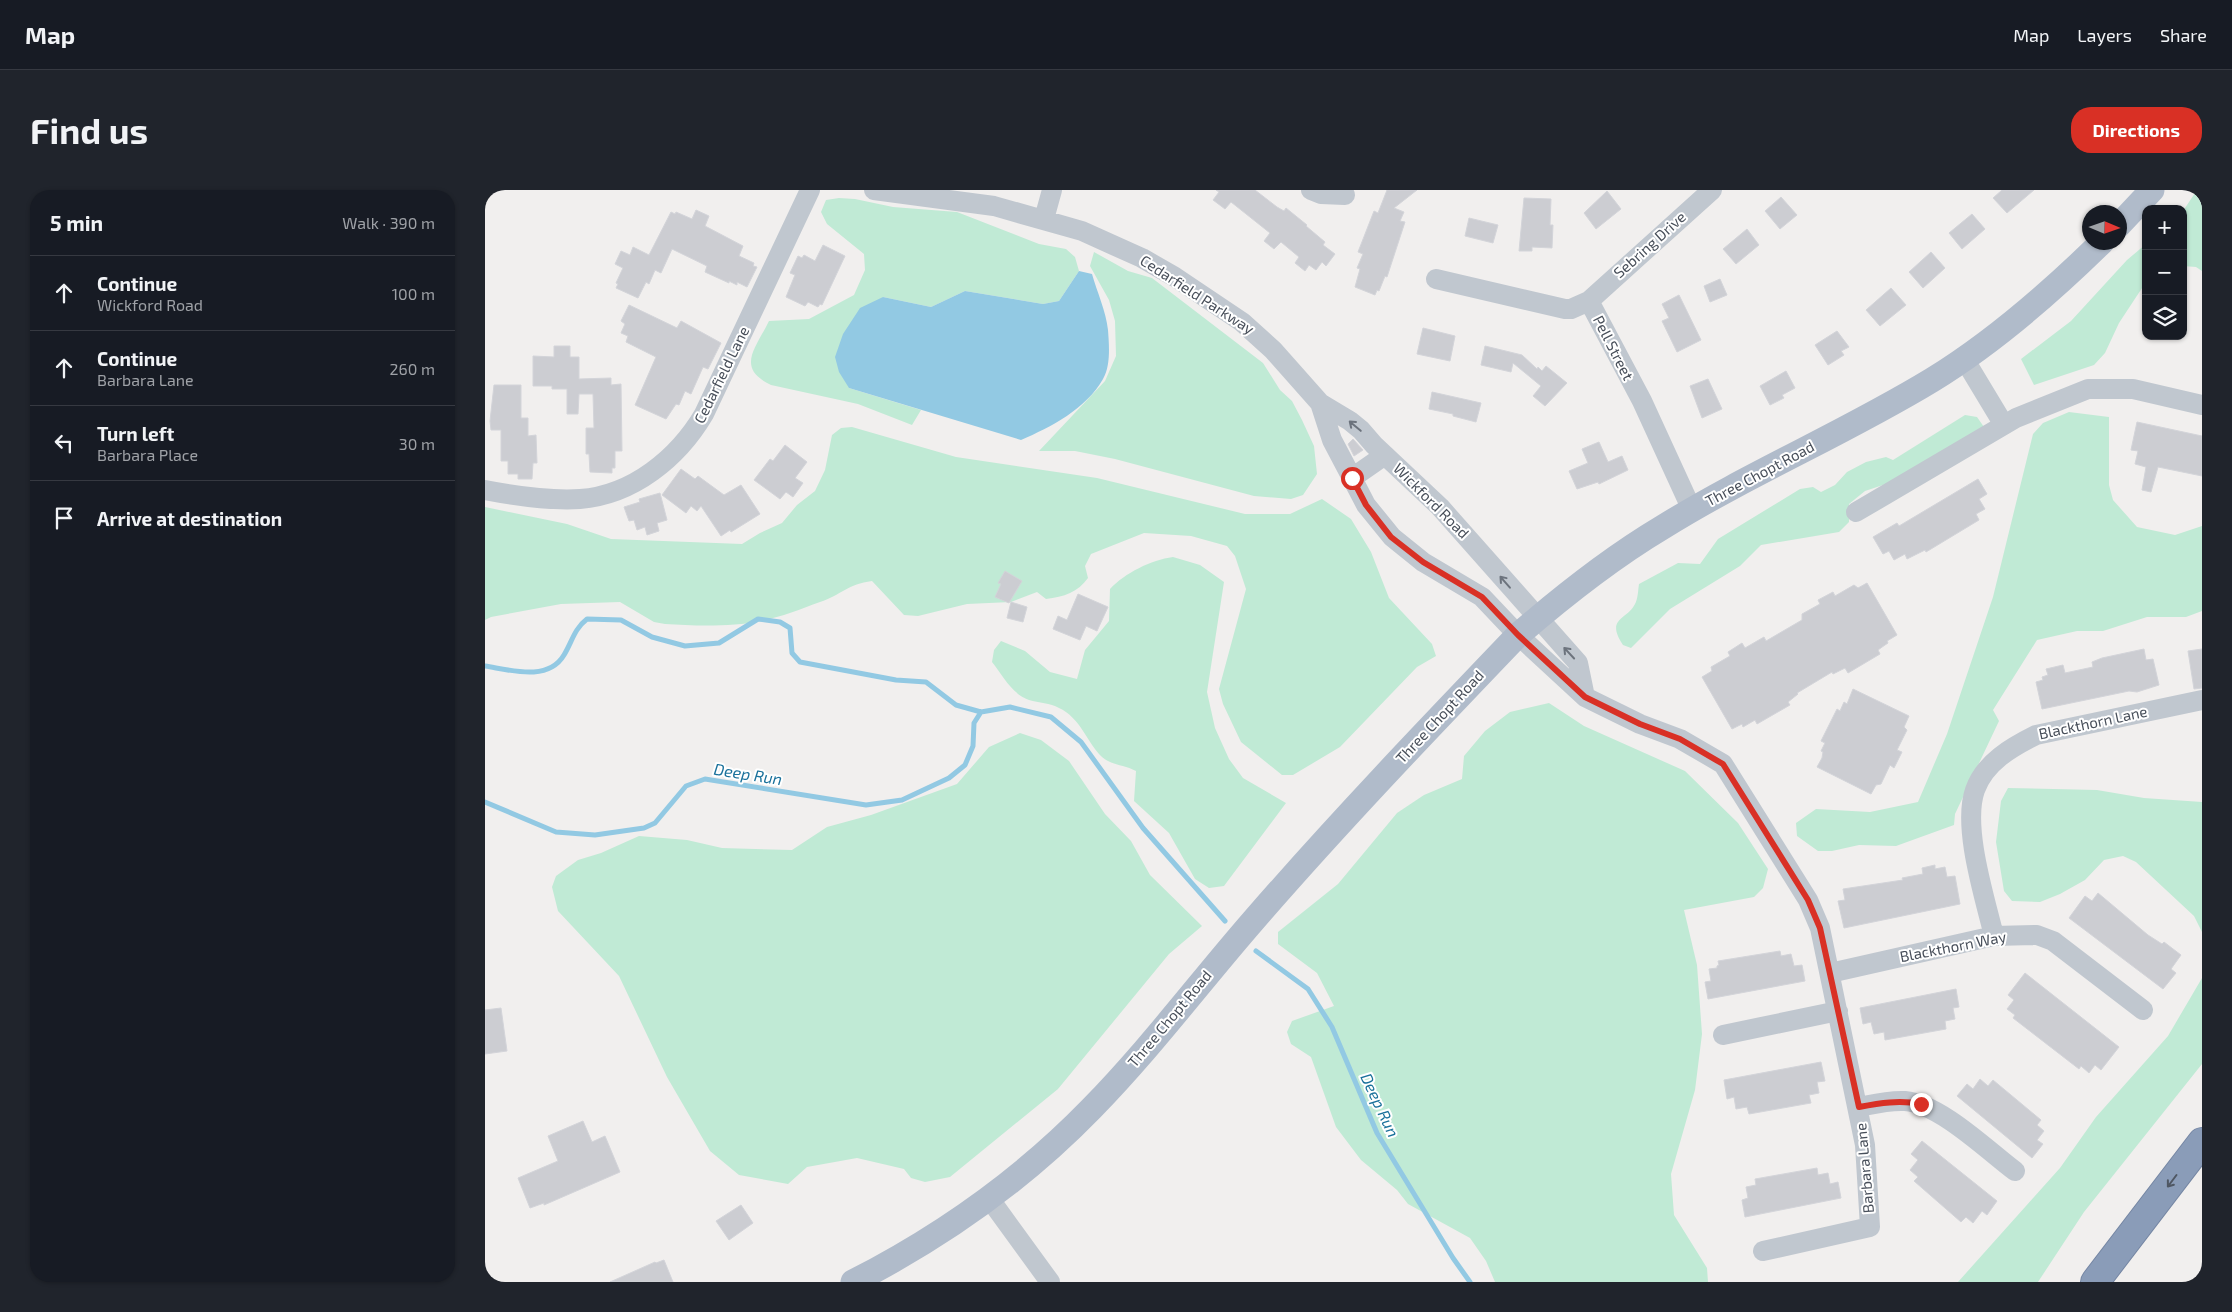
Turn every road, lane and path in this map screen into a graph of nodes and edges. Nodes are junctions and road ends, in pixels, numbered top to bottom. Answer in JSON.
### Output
{"nodes":[{"id":1,"x":809,"y":190,"type":"edge"},
{"id":2,"x":874,"y":190,"type":"edge"},
{"id":3,"x":1052,"y":190,"type":"edge"},
{"id":4,"x":1311,"y":190,"type":"edge"},
{"id":5,"x":1713,"y":190,"type":"edge"},
{"id":6,"x":2152,"y":190,"type":"edge"},
{"id":7,"x":1345,"y":195,"type":"dead end"},
{"id":8,"x":2127,"y":217,"type":"edge"},
{"id":9,"x":1044,"y":219,"type":"junction"},
{"id":10,"x":2093,"y":250,"type":"edge"},
{"id":11,"x":1436,"y":279,"type":"dead end"},
{"id":12,"x":1589,"y":301,"type":"junction"},
{"id":13,"x":1963,"y":357,"type":"junction"},
{"id":14,"x":1320,"y":403,"type":"junction"},
{"id":15,"x":2202,"y":405,"type":"edge"},
{"id":16,"x":2004,"y":425,"type":"junction"},
{"id":17,"x":1385,"y":455,"type":"junction"},
{"id":18,"x":1352,"y":478,"type":"junction"},
{"id":19,"x":485,"y":490,"type":"edge"},
{"id":20,"x":1692,"y":510,"type":"junction"},
{"id":21,"x":1856,"y":512,"type":"dead end"},
{"id":22,"x":1537,"y":619,"type":"junction"},
{"id":23,"x":1518,"y":635,"type":"junction"},
{"id":24,"x":1585,"y":697,"type":"junction"},
{"id":25,"x":2202,"y":700,"type":"edge"},
{"id":26,"x":1994,"y":936,"type":"junction"},
{"id":27,"x":1830,"y":973,"type":"junction"},
{"id":28,"x":2143,"y":1010,"type":"dead end"},
{"id":29,"x":1838,"y":1011,"type":"junction"},
{"id":30,"x":1723,"y":1035,"type":"dead end"},
{"id":31,"x":1859,"y":1107,"type":"junction"},
{"id":32,"x":2202,"y":1142,"type":"edge"},
{"id":33,"x":2015,"y":1171,"type":"dead end"},
{"id":34,"x":989,"y":1198,"type":"junction"},
{"id":35,"x":1763,"y":1251,"type":"dead end"},
{"id":36,"x":853,"y":1282,"type":"edge"},
{"id":37,"x":1050,"y":1282,"type":"edge"},
{"id":38,"x":2095,"y":1282,"type":"edge"}],
"edges":[{"from":1,"to":19,"type":"street","name":"Cedarfield Lane"},
{"from":2,"to":9,"type":"street","name":"Cedarfield Parkway"},
{"from":3,"to":9,"type":"street"},
{"from":4,"to":7,"type":"street"},
{"from":5,"to":12,"type":"street","name":"Sebring Drive"},
{"from":6,"to":8,"type":"main road"},
{"from":9,"to":14,"type":"street","name":"Cedarfield Parkway"},
{"from":10,"to":13,"type":"main road","name":"Three Chopt Road"},
{"from":11,"to":12,"type":"street","name":"Pell Street"},
{"from":12,"to":20,"type":"street","name":"Pell Street"},
{"from":13,"to":16,"type":"street"},
{"from":13,"to":20,"type":"main road","name":"Three Chopt Road"},
{"from":17,"to":14,"type":"street","name":"Cedarfield Parkway","one_way":true},
{"from":14,"to":18,"type":"street","name":"Cedarfield Parkway"},
{"from":15,"to":16,"type":"street"},
{"from":16,"to":21,"type":"street"},
{"from":17,"to":18,"type":"street","name":"Wickford Road"},
{"from":22,"to":17,"type":"street","name":"Wickford Road","one_way":true},
{"from":18,"to":23,"type":"street"},
{"from":20,"to":22,"type":"main road","name":"Three Chopt Road"},
{"from":22,"to":23,"type":"main road","name":"Three Chopt Road"},
{"from":24,"to":22,"type":"street","one_way":true},
{"from":23,"to":24,"type":"street","name":"Barbara Lane"},
{"from":23,"to":34,"type":"main road","name":"Three Chopt Road"},
{"from":24,"to":27,"type":"street","name":"Barbara Lane"},
{"from":25,"to":26,"type":"street","name":"Blackthorn Lane"},
{"from":26,"to":27,"type":"street","name":"Blackthorn Way"},
{"from":26,"to":28,"type":"street","name":"Blackthorn Way"},
{"from":27,"to":29,"type":"street","name":"Barbara Lane"},
{"from":29,"to":30,"type":"street"},
{"from":29,"to":31,"type":"street","name":"Barbara Lane"},
{"from":31,"to":33,"type":"street"},
{"from":31,"to":35,"type":"street","name":"Barbara Lane"},
{"from":32,"to":38,"type":"highway","one_way":true},
{"from":34,"to":36,"type":"main road","name":"Three Chopt Road"},
{"from":34,"to":37,"type":"street"}]}
